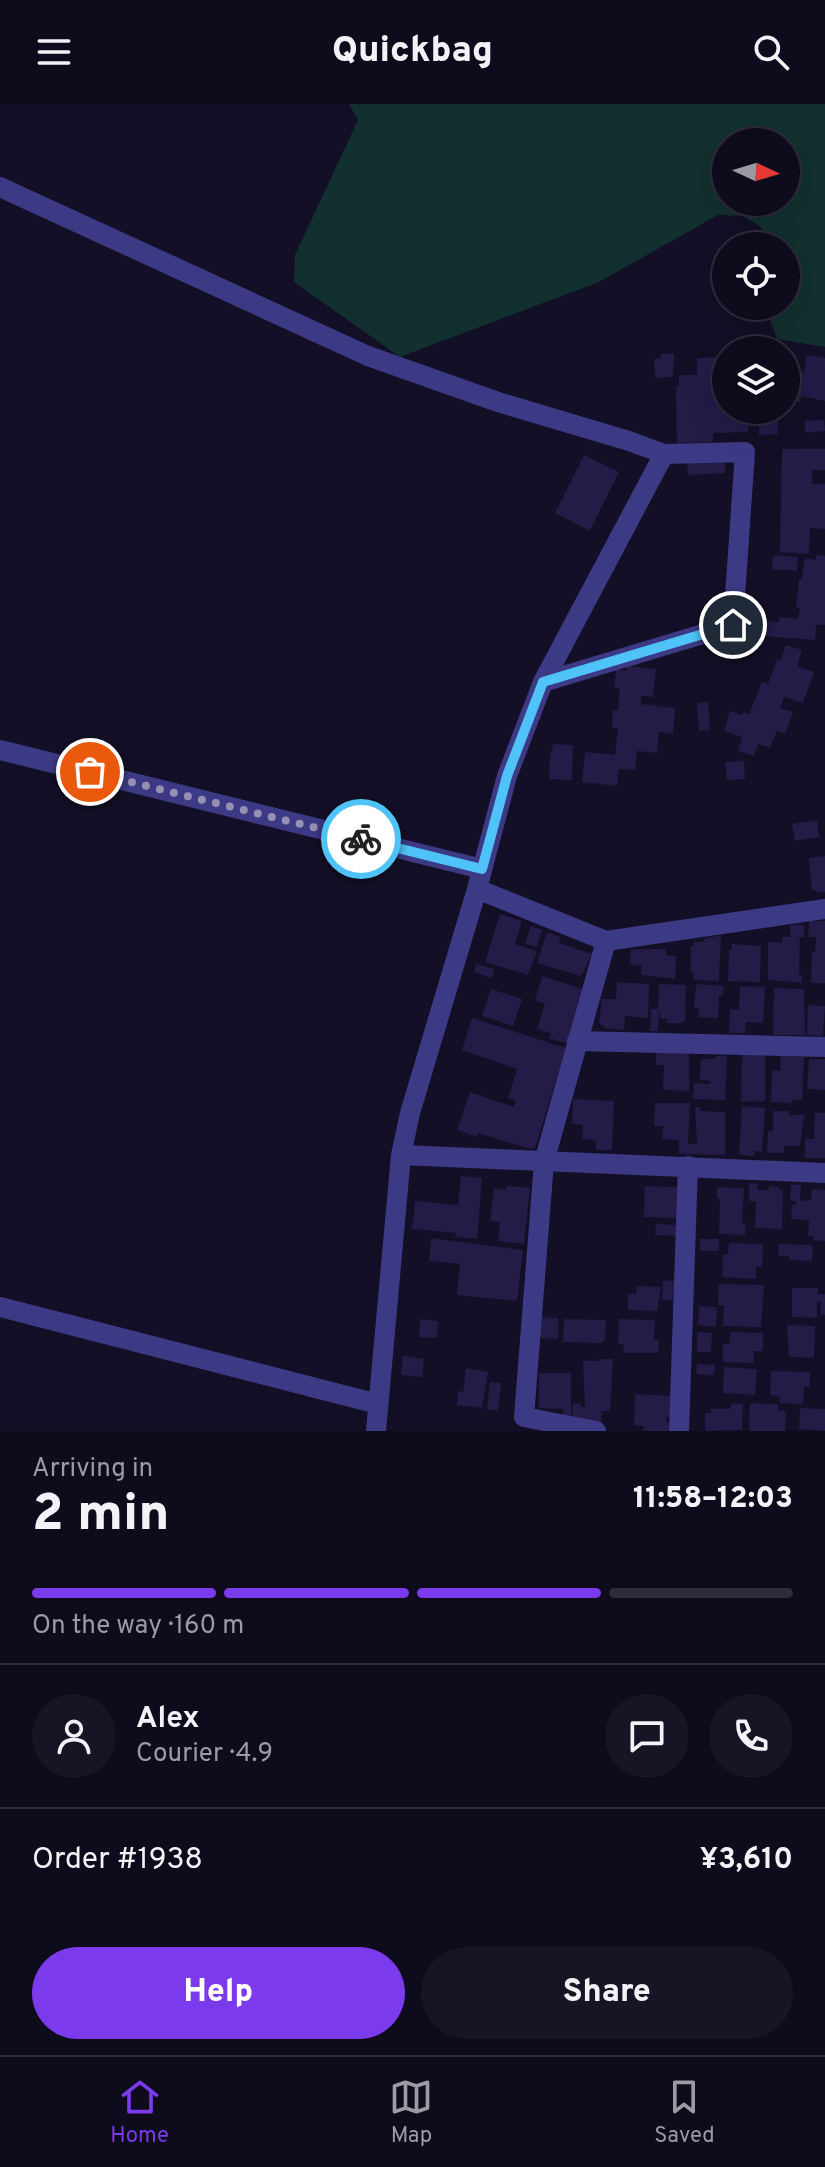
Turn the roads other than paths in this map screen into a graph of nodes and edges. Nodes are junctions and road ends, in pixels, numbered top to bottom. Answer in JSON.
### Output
{"nodes":[{"id":1,"x":0,"y":187,"type":"edge"},
{"id":2,"x":664,"y":454,"type":"junction"},
{"id":3,"x":543,"y":682,"type":"junction"},
{"id":4,"x":0,"y":750,"type":"edge"},
{"id":5,"x":480,"y":879,"type":"junction"},
{"id":6,"x":825,"y":909,"type":"edge"},
{"id":7,"x":606,"y":941,"type":"junction"},
{"id":8,"x":577,"y":1041,"type":"junction"},
{"id":9,"x":825,"y":1047,"type":"edge"},
{"id":10,"x":401,"y":1155,"type":"junction"},
{"id":11,"x":544,"y":1162,"type":"junction"},
{"id":12,"x":688,"y":1166,"type":"junction"},
{"id":13,"x":825,"y":1173,"type":"edge"},
{"id":14,"x":0,"y":1307,"type":"edge"},
{"id":15,"x":378,"y":1404,"type":"junction"},
{"id":16,"x":376,"y":1431,"type":"edge"},
{"id":17,"x":596,"y":1431,"type":"edge"},
{"id":18,"x":679,"y":1431,"type":"edge"}],
"edges":[{"from":1,"to":2,"type":"street"},
{"from":2,"to":3,"type":"street"},
{"from":2,"to":3,"type":"street"},
{"from":3,"to":5,"type":"street"},
{"from":4,"to":5,"type":"street"},
{"from":5,"to":7,"type":"street"},
{"from":5,"to":10,"type":"street"},
{"from":6,"to":7,"type":"street"},
{"from":7,"to":8,"type":"street"},
{"from":8,"to":9,"type":"street"},
{"from":8,"to":11,"type":"street"},
{"from":10,"to":11,"type":"street"},
{"from":10,"to":15,"type":"street"},
{"from":11,"to":12,"type":"street"},
{"from":11,"to":17,"type":"street"},
{"from":12,"to":13,"type":"street"},
{"from":12,"to":18,"type":"street"},
{"from":14,"to":15,"type":"street"},
{"from":15,"to":16,"type":"street"}]}
